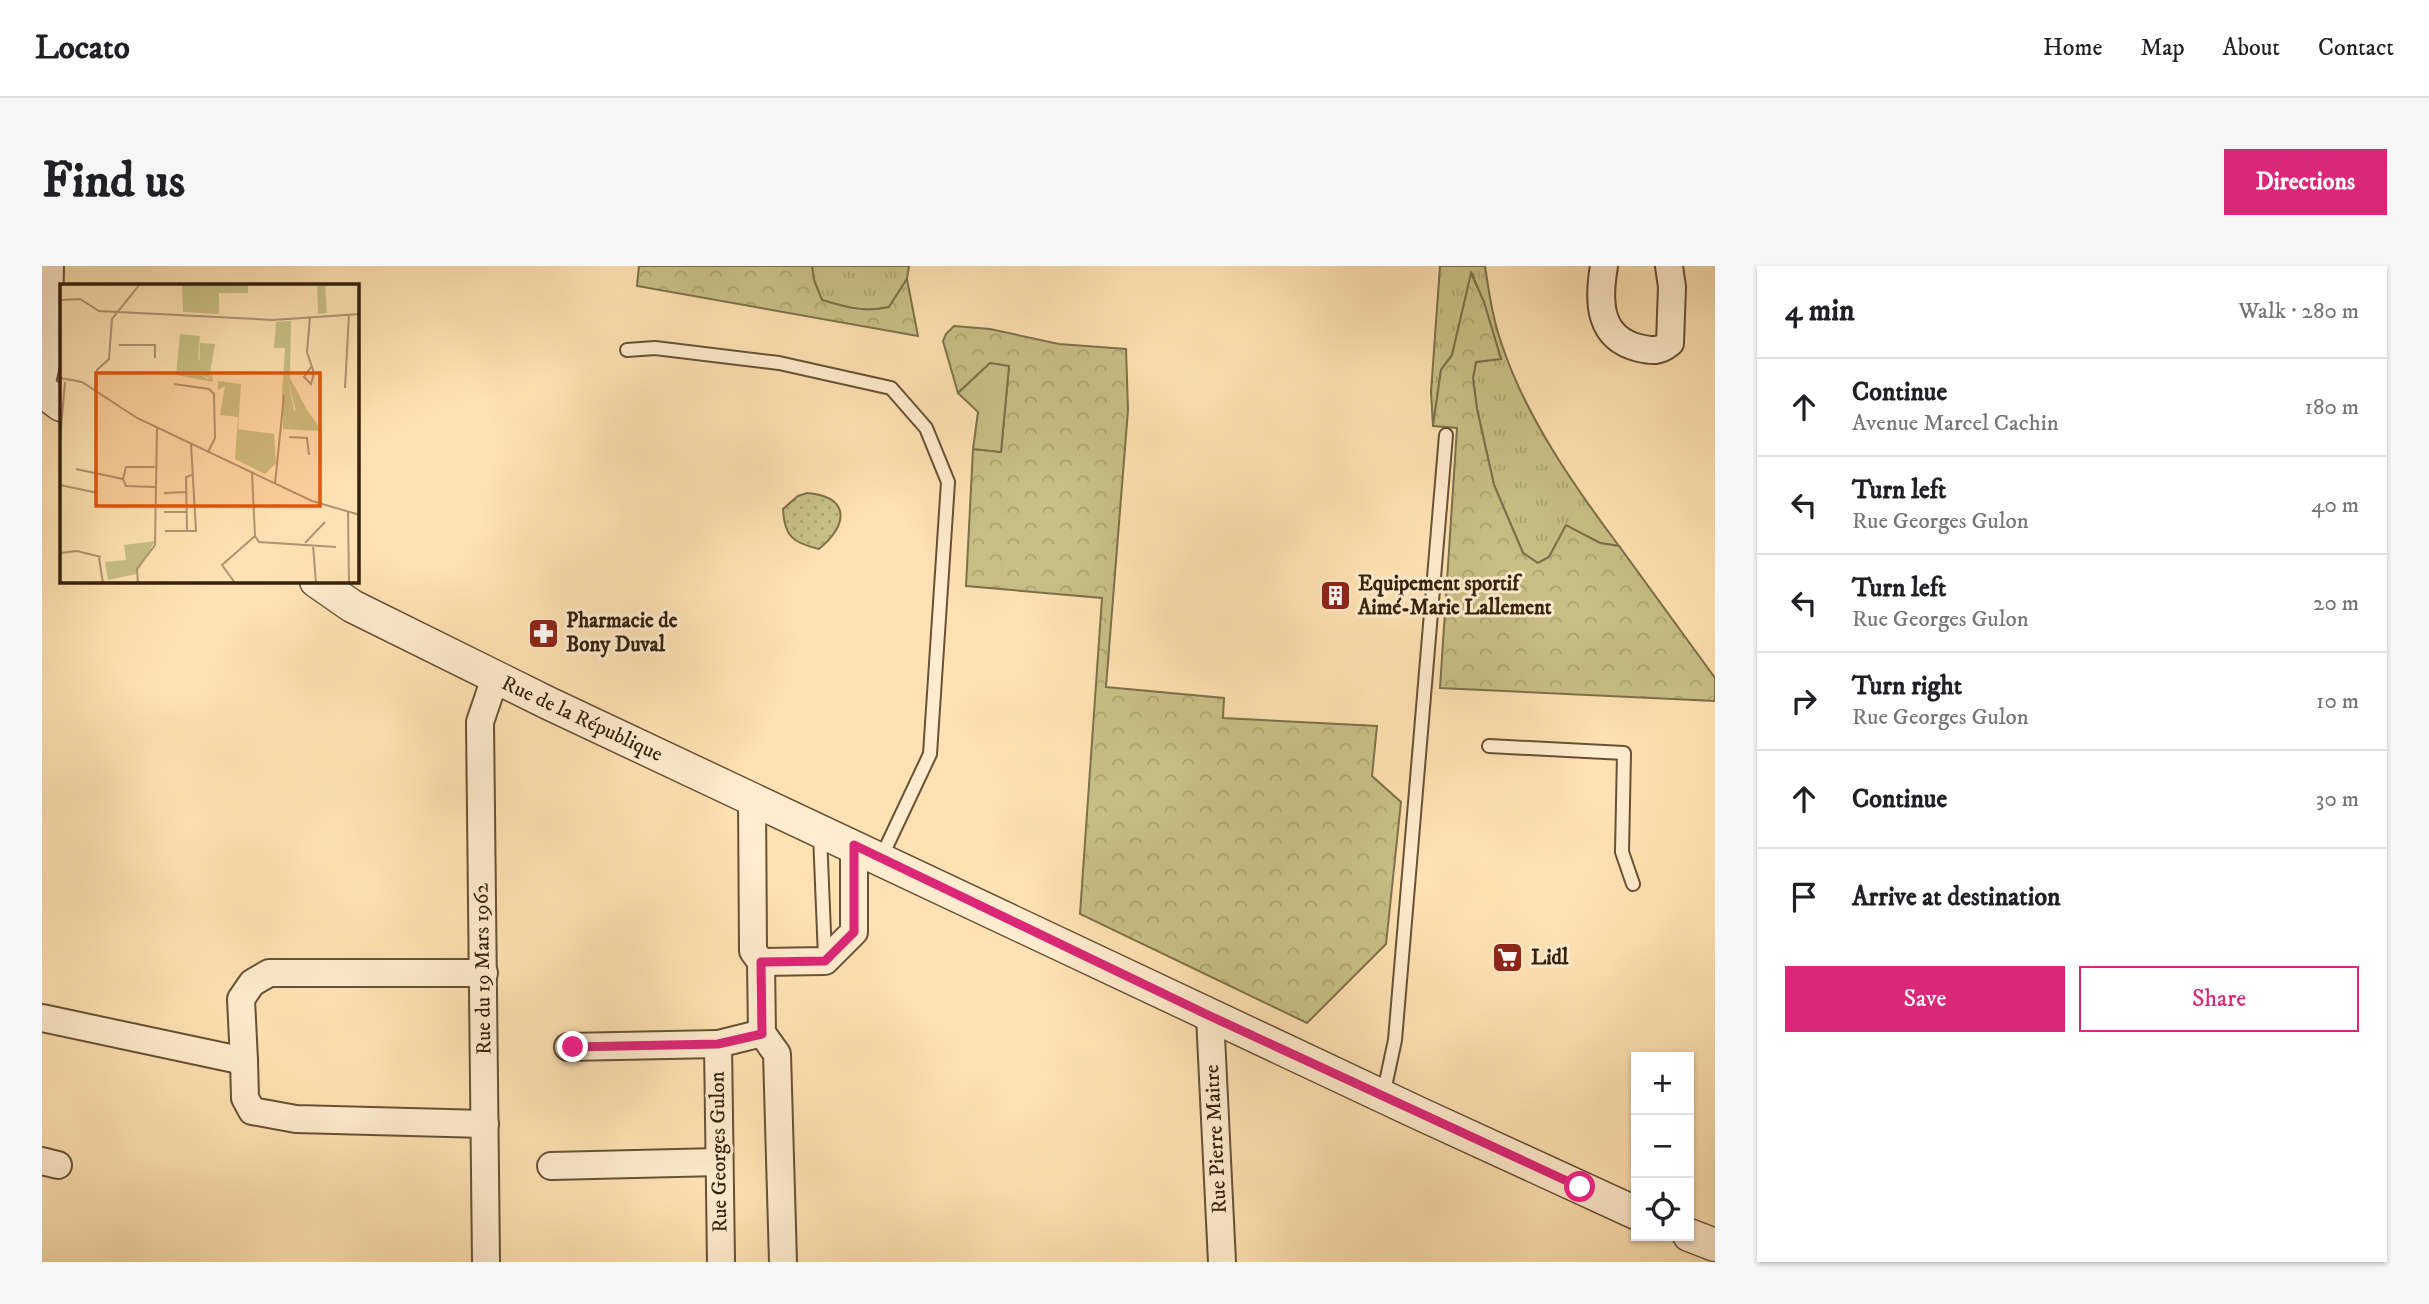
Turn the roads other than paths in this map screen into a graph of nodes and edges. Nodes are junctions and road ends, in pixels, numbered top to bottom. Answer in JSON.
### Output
{"nodes":[{"id":1,"x":50,"y":266,"type":"edge"},
{"id":2,"x":1604,"y":266,"type":"edge"},
{"id":3,"x":1669,"y":266,"type":"edge"},
{"id":4,"x":627,"y":350,"type":"dead end"},
{"id":5,"x":42,"y":382,"type":"edge"},
{"id":6,"x":42,"y":391,"type":"edge"},
{"id":7,"x":60,"y":404,"type":"edge"},
{"id":8,"x":1446,"y":435,"type":"dead end"},
{"id":9,"x":319,"y":583,"type":"edge"},
{"id":10,"x":495,"y":678,"type":"junction"},
{"id":11,"x":1489,"y":746,"type":"dead end"},
{"id":12,"x":752,"y":799,"type":"junction"},
{"id":13,"x":820,"y":830,"type":"junction"},
{"id":14,"x":867,"y":852,"type":"junction"},
{"id":15,"x":1633,"y":884,"type":"dead end"},
{"id":16,"x":825,"y":961,"type":"junction"},
{"id":17,"x":761,"y":962,"type":"junction"},
{"id":18,"x":484,"y":973,"type":"junction"},
{"id":19,"x":1210,"y":1016,"type":"junction"},
{"id":20,"x":42,"y":1018,"type":"edge"},
{"id":21,"x":762,"y":1034,"type":"junction"},
{"id":22,"x":718,"y":1044,"type":"junction"},
{"id":23,"x":568,"y":1047,"type":"dead end"},
{"id":24,"x":244,"y":1061,"type":"junction"},
{"id":25,"x":1382,"y":1096,"type":"junction"},
{"id":26,"x":485,"y":1124,"type":"junction"},
{"id":27,"x":719,"y":1162,"type":"junction"},
{"id":28,"x":551,"y":1166,"type":"dead end"},
{"id":29,"x":1631,"y":1211,"type":"edge"},
{"id":30,"x":1694,"y":1237,"type":"edge"},
{"id":31,"x":1715,"y":1245,"type":"edge"},
{"id":32,"x":486,"y":1262,"type":"edge"},
{"id":33,"x":721,"y":1262,"type":"edge"},
{"id":34,"x":783,"y":1262,"type":"edge"},
{"id":35,"x":1222,"y":1262,"type":"edge"}],
"edges":[{"from":1,"to":5,"type":"street"},
{"from":2,"to":3,"type":"street"},
{"from":4,"to":14,"type":"lane"},
{"from":6,"to":7,"type":"street"},
{"from":8,"to":25,"type":"lane"},
{"from":9,"to":10,"type":"street","name":"Rue de la République"},
{"from":10,"to":12,"type":"street","name":"Rue de la République"},
{"from":10,"to":18,"type":"street","name":"Rue du 19 Mars 1962"},
{"from":11,"to":15,"type":"lane"},
{"from":12,"to":13,"type":"street","name":"Rue de la République"},
{"from":12,"to":17,"type":"street"},
{"from":13,"to":14,"type":"street","name":"Rue de la République"},
{"from":13,"to":16,"type":"lane"},
{"from":14,"to":16,"type":"street"},
{"from":14,"to":19,"type":"street","name":"Rue de la République"},
{"from":16,"to":17,"type":"street"},
{"from":17,"to":21,"type":"street"},
{"from":18,"to":24,"type":"street"},
{"from":18,"to":26,"type":"street","name":"Rue du 19 Mars 1962"},
{"from":19,"to":25,"type":"street","name":"Rue de la République"},
{"from":19,"to":35,"type":"street","name":"Rue Pierre Maitre"},
{"from":20,"to":24,"type":"street"},
{"from":21,"to":22,"type":"street","name":"Rue Georges Gulon"},
{"from":21,"to":34,"type":"street"},
{"from":22,"to":23,"type":"street"},
{"from":22,"to":27,"type":"street","name":"Rue Georges Gulon"},
{"from":24,"to":26,"type":"street"},
{"from":25,"to":29,"type":"street","name":"Rue de la République"},
{"from":26,"to":32,"type":"street","name":"Rue du 19 Mars 1962"},
{"from":27,"to":28,"type":"street"},
{"from":27,"to":33,"type":"street","name":"Rue Georges Gulon"},
{"from":30,"to":31,"type":"street"}]}
